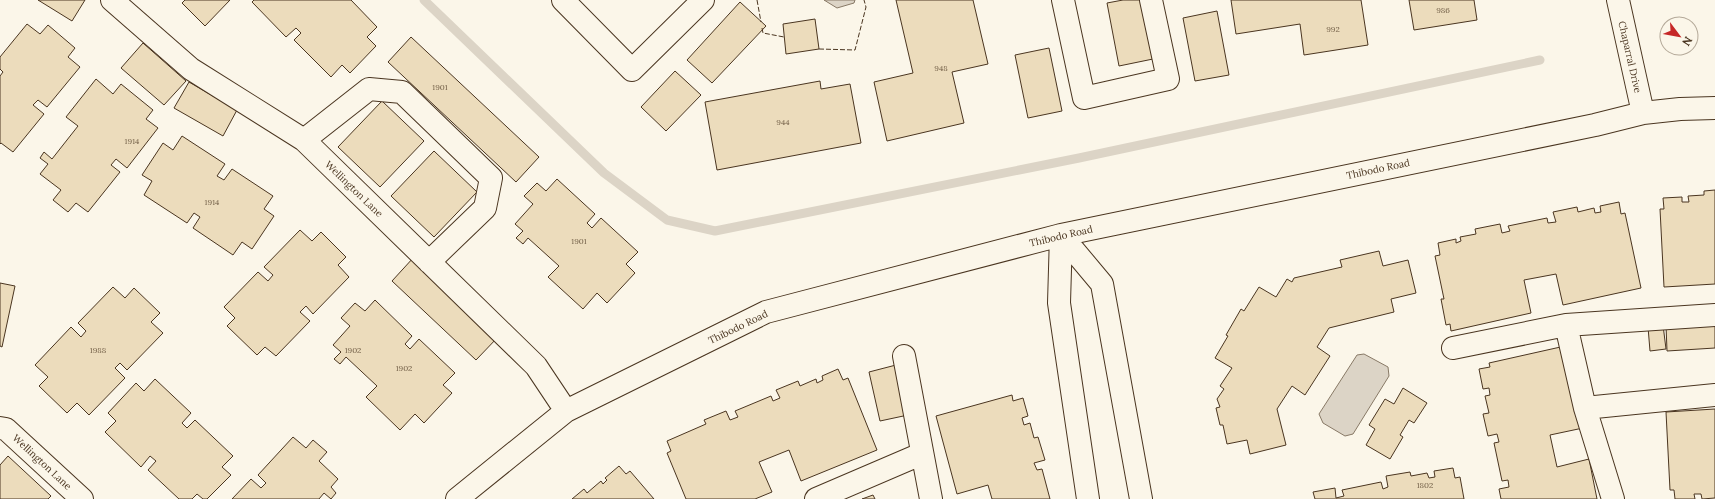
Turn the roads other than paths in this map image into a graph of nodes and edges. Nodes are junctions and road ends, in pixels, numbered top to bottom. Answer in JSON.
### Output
{"nodes":[{"id":1,"x":112,"y":0,"type":"edge"},
{"id":2,"x":563,"y":0,"type":"edge"},
{"id":3,"x":703,"y":0,"type":"edge"},
{"id":4,"x":1063,"y":0,"type":"edge"},
{"id":5,"x":1151,"y":0,"type":"edge"},
{"id":6,"x":1618,"y":0,"type":"edge"},
{"id":7,"x":1715,"y":108,"type":"edge"},
{"id":8,"x":1644,"y":113,"type":"junction"},
{"id":9,"x":304,"y":140,"type":"junction"},
{"id":10,"x":1061,"y":235,"type":"junction"},
{"id":11,"x":429,"y":262,"type":"junction"},
{"id":12,"x":1715,"y":315,"type":"edge"},
{"id":13,"x":1566,"y":325,"type":"junction"},
{"id":14,"x":1454,"y":348,"type":"dead end"},
{"id":15,"x":904,"y":356,"type":"dead end"},
{"id":16,"x":1715,"y":395,"type":"edge"},
{"id":17,"x":1585,"y":408,"type":"junction"},
{"id":18,"x":566,"y":411,"type":"junction"},
{"id":19,"x":0,"y":428,"type":"edge"},
{"id":20,"x":921,"y":454,"type":"junction"},
{"id":21,"x":82,"y":499,"type":"edge"},
{"id":22,"x":457,"y":499,"type":"edge"},
{"id":23,"x":816,"y":499,"type":"edge"},
{"id":24,"x":931,"y":499,"type":"edge"},
{"id":25,"x":1088,"y":499,"type":"edge"},
{"id":26,"x":1141,"y":499,"type":"edge"},
{"id":27,"x":1613,"y":499,"type":"edge"}],
"edges":[{"from":1,"to":9,"type":"street","name":"Wellington Lane"},
{"from":2,"to":3,"type":"street"},
{"from":4,"to":5,"type":"street"},
{"from":6,"to":8,"type":"street","name":"Chaparral Drive"},
{"from":7,"to":8,"type":"street","name":"Thibodo Road"},
{"from":8,"to":10,"type":"street","name":"Thibodo Road"},
{"from":9,"to":11,"type":"street","name":"Wellington Lane"},
{"from":9,"to":11,"type":"street"},
{"from":10,"to":18,"type":"street","name":"Thibodo Road"},
{"from":10,"to":25,"type":"street"},
{"from":10,"to":26,"type":"street"},
{"from":11,"to":18,"type":"street","name":"Wellington Lane"},
{"from":12,"to":13,"type":"street"},
{"from":13,"to":14,"type":"street"},
{"from":13,"to":17,"type":"street"},
{"from":15,"to":20,"type":"street"},
{"from":16,"to":17,"type":"street"},
{"from":17,"to":27,"type":"street"},
{"from":18,"to":22,"type":"street","name":"Thibodo Road"},
{"from":19,"to":21,"type":"street","name":"Wellington Lane"},
{"from":20,"to":23,"type":"street"},
{"from":20,"to":24,"type":"street"}]}
